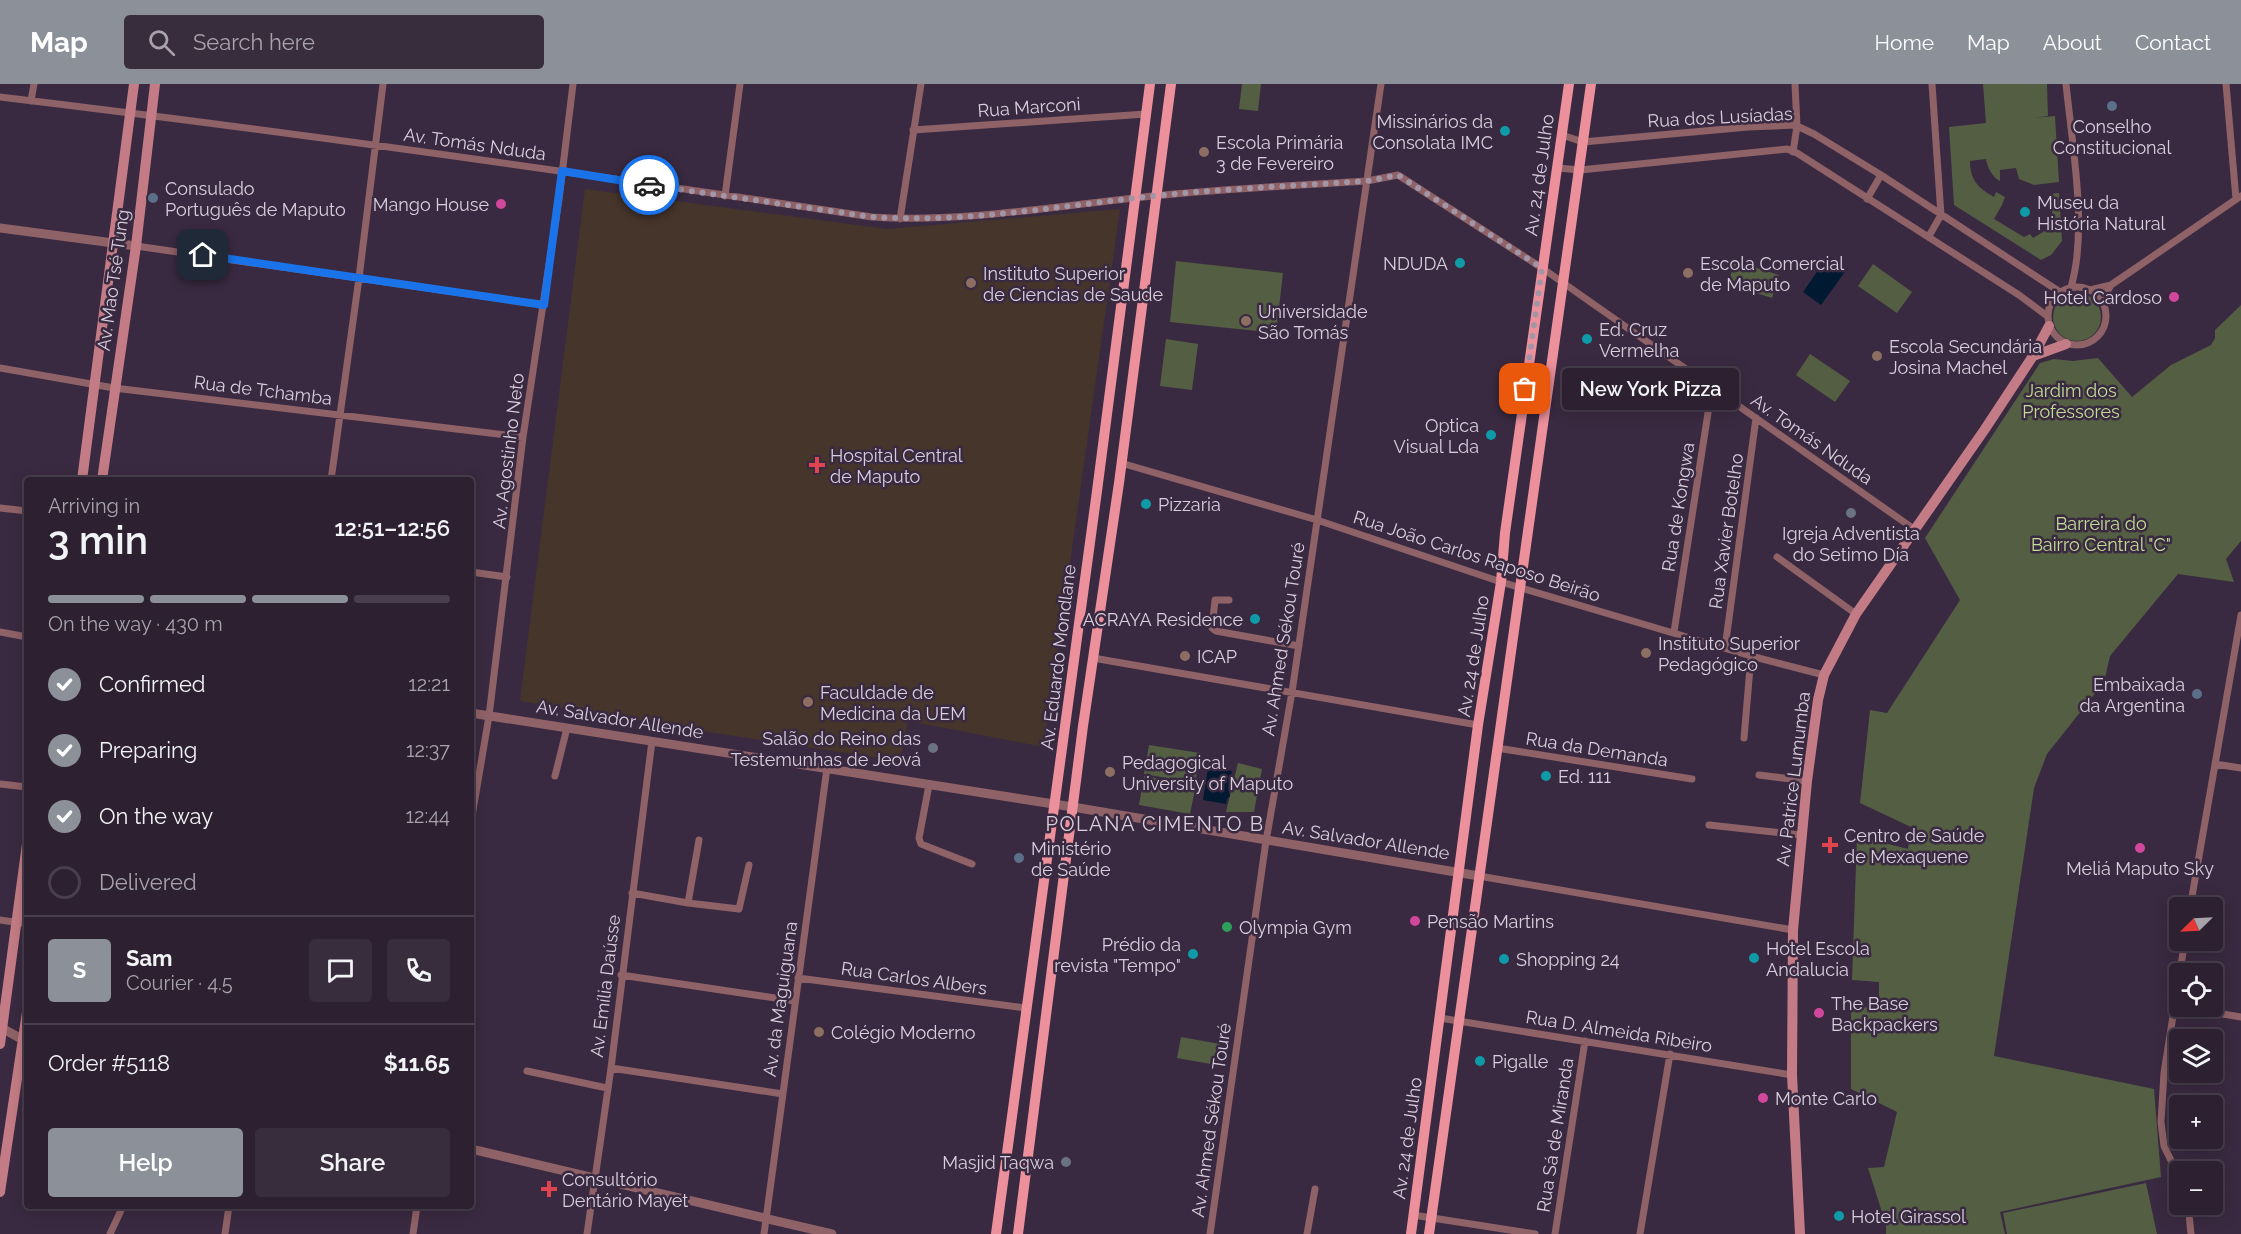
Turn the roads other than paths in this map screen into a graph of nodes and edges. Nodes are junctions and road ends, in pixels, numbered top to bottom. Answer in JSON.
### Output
{"nodes":[{"id":1,"x":34,"y":84,"type":"edge"},
{"id":2,"x":134,"y":84,"type":"edge"},
{"id":3,"x":155,"y":84,"type":"edge"},
{"id":4,"x":383,"y":84,"type":"edge"},
{"id":5,"x":573,"y":84,"type":"edge"},
{"id":6,"x":740,"y":84,"type":"edge"},
{"id":7,"x":921,"y":84,"type":"edge"},
{"id":8,"x":1150,"y":84,"type":"edge"},
{"id":9,"x":1171,"y":84,"type":"edge"},
{"id":10,"x":1381,"y":84,"type":"edge"},
{"id":11,"x":1569,"y":84,"type":"edge"},
{"id":12,"x":1591,"y":84,"type":"edge"},
{"id":13,"x":1795,"y":84,"type":"edge"},
{"id":14,"x":1932,"y":84,"type":"edge"},
{"id":15,"x":2066,"y":84,"type":"edge"},
{"id":16,"x":2226,"y":84,"type":"edge"},
{"id":17,"x":0,"y":97,"type":"edge"},
{"id":18,"x":32,"y":101,"type":"junction"},
{"id":19,"x":131,"y":113,"type":"junction"},
{"id":20,"x":1146,"y":114,"type":"junction"},
{"id":21,"x":151,"y":115,"type":"junction"},
{"id":22,"x":1797,"y":126,"type":"junction"},
{"id":23,"x":913,"y":130,"type":"junction"},
{"id":24,"x":1562,"y":135,"type":"junction"},
{"id":25,"x":1582,"y":142,"type":"junction"},
{"id":26,"x":375,"y":145,"type":"junction"},
{"id":27,"x":1793,"y":152,"type":"junction"},
{"id":28,"x":1558,"y":168,"type":"junction"},
{"id":29,"x":1580,"y":170,"type":"junction"},
{"id":30,"x":562,"y":171,"type":"junction"},
{"id":31,"x":1881,"y":175,"type":"junction"},
{"id":32,"x":1367,"y":181,"type":"junction"},
{"id":33,"x":725,"y":196,"type":"junction"},
{"id":34,"x":1156,"y":196,"type":"junction"},
{"id":35,"x":2238,"y":197,"type":"edge"},
{"id":36,"x":1136,"y":198,"type":"junction"},
{"id":37,"x":1867,"y":199,"type":"junction"},
{"id":38,"x":1941,"y":215,"type":"junction"},
{"id":39,"x":900,"y":219,"type":"junction"},
{"id":40,"x":0,"y":228,"type":"edge"},
{"id":41,"x":1929,"y":236,"type":"junction"},
{"id":42,"x":114,"y":243,"type":"junction"},
{"id":43,"x":136,"y":246,"type":"junction"},
{"id":44,"x":1542,"y":268,"type":"junction"},
{"id":45,"x":359,"y":278,"type":"junction"},
{"id":46,"x":1563,"y":284,"type":"junction"},
{"id":47,"x":2111,"y":285,"type":"junction"},
{"id":48,"x":2071,"y":287,"type":"junction"},
{"id":49,"x":2090,"y":290,"type":"junction"},
{"id":50,"x":2060,"y":292,"type":"junction"},
{"id":51,"x":2102,"y":301,"type":"junction"},
{"id":52,"x":544,"y":305,"type":"junction"},
{"id":53,"x":2048,"y":321,"type":"junction"},
{"id":54,"x":2066,"y":344,"type":"junction"},
{"id":55,"x":2033,"y":356,"type":"junction"},
{"id":56,"x":0,"y":368,"type":"edge"},
{"id":57,"x":94,"y":384,"type":"junction"},
{"id":58,"x":1712,"y":387,"type":"junction"},
{"id":59,"x":114,"y":388,"type":"junction"},
{"id":60,"x":340,"y":414,"type":"junction"},
{"id":61,"x":1756,"y":418,"type":"junction"},
{"id":62,"x":523,"y":437,"type":"junction"},
{"id":63,"x":1121,"y":463,"type":"junction"},
{"id":64,"x":82,"y":477,"type":"edge"},
{"id":65,"x":102,"y":477,"type":"edge"},
{"id":66,"x":331,"y":477,"type":"edge"},
{"id":67,"x":0,"y":507,"type":"edge"},
{"id":68,"x":24,"y":511,"type":"edge"},
{"id":69,"x":1317,"y":520,"type":"junction"},
{"id":70,"x":1914,"y":529,"type":"junction"},
{"id":71,"x":1777,"y":557,"type":"dead end"},
{"id":72,"x":474,"y":573,"type":"edge"},
{"id":73,"x":507,"y":577,"type":"junction"},
{"id":74,"x":1501,"y":582,"type":"junction"},
{"id":75,"x":1521,"y":587,"type":"junction"},
{"id":76,"x":1229,"y":600,"type":"dead end"},
{"id":77,"x":1856,"y":614,"type":"junction"},
{"id":78,"x":2241,"y":615,"type":"edge"},
{"id":79,"x":0,"y":632,"type":"edge"},
{"id":80,"x":1674,"y":632,"type":"junction"},
{"id":81,"x":24,"y":636,"type":"edge"},
{"id":82,"x":1299,"y":645,"type":"junction"},
{"id":83,"x":1725,"y":648,"type":"junction"},
{"id":84,"x":1751,"y":656,"type":"junction"},
{"id":85,"x":1093,"y":658,"type":"junction"},
{"id":86,"x":1824,"y":675,"type":"junction"},
{"id":87,"x":1292,"y":692,"type":"junction"},
{"id":88,"x":474,"y":714,"type":"edge"},
{"id":89,"x":489,"y":716,"type":"junction"},
{"id":90,"x":1478,"y":725,"type":"junction"},
{"id":91,"x":567,"y":728,"type":"junction"},
{"id":92,"x":1744,"y":738,"type":"dead end"},
{"id":93,"x":652,"y":741,"type":"junction"},
{"id":94,"x":1497,"y":748,"type":"junction"},
{"id":95,"x":2215,"y":764,"type":"junction"},
{"id":96,"x":827,"y":768,"type":"junction"},
{"id":97,"x":2241,"y":768,"type":"edge"},
{"id":98,"x":1759,"y":775,"type":"dead end"},
{"id":99,"x":555,"y":776,"type":"dead end"},
{"id":100,"x":1692,"y":779,"type":"dead end"},
{"id":101,"x":1807,"y":781,"type":"junction"},
{"id":102,"x":0,"y":784,"type":"edge"},
{"id":103,"x":929,"y":785,"type":"junction"},
{"id":104,"x":24,"y":788,"type":"edge"},
{"id":105,"x":474,"y":804,"type":"edge"},
{"id":106,"x":1055,"y":806,"type":"junction"},
{"id":107,"x":1073,"y":807,"type":"junction"},
{"id":108,"x":1709,"y":825,"type":"dead end"},
{"id":109,"x":1801,"y":835,"type":"junction"},
{"id":110,"x":699,"y":840,"type":"dead end"},
{"id":111,"x":1266,"y":841,"type":"junction"},
{"id":112,"x":972,"y":864,"type":"dead end"},
{"id":113,"x":749,"y":866,"type":"dead end"},
{"id":114,"x":1459,"y":872,"type":"junction"},
{"id":115,"x":1479,"y":876,"type":"junction"},
{"id":116,"x":24,"y":891,"type":"edge"},
{"id":117,"x":632,"y":893,"type":"junction"},
{"id":118,"x":2192,"y":897,"type":"edge"},
{"id":119,"x":688,"y":903,"type":"junction"},
{"id":120,"x":0,"y":920,"type":"edge"},
{"id":121,"x":22,"y":923,"type":"edge"},
{"id":122,"x":1793,"y":930,"type":"junction"},
{"id":123,"x":621,"y":975,"type":"junction"},
{"id":124,"x":798,"y":978,"type":"junction"},
{"id":125,"x":795,"y":1001,"type":"junction"},
{"id":126,"x":1026,"y":1008,"type":"junction"},
{"id":127,"x":2223,"y":1014,"type":"edge"},
{"id":128,"x":2173,"y":1017,"type":"edge"},
{"id":129,"x":2241,"y":1017,"type":"edge"},
{"id":130,"x":1440,"y":1018,"type":"junction"},
{"id":131,"x":1459,"y":1021,"type":"junction"},
{"id":132,"x":1,"y":1027,"type":"edge"},
{"id":133,"x":24,"y":1041,"type":"edge"},
{"id":134,"x":1586,"y":1041,"type":"junction"},
{"id":135,"x":0,"y":1044,"type":"edge"},
{"id":136,"x":24,"y":1047,"type":"edge"},
{"id":137,"x":1670,"y":1054,"type":"junction"},
{"id":138,"x":610,"y":1068,"type":"junction"},
{"id":139,"x":527,"y":1071,"type":"dead end"},
{"id":140,"x":1792,"y":1075,"type":"junction"},
{"id":141,"x":608,"y":1088,"type":"junction"},
{"id":142,"x":783,"y":1094,"type":"junction"},
{"id":143,"x":474,"y":1150,"type":"edge"},
{"id":144,"x":2171,"y":1161,"type":"edge"},
{"id":145,"x":2,"y":1162,"type":"edge"},
{"id":146,"x":595,"y":1178,"type":"junction"},
{"id":147,"x":1315,"y":1189,"type":"dead end"},
{"id":148,"x":0,"y":1192,"type":"edge"},
{"id":149,"x":122,"y":1209,"type":"edge"},
{"id":150,"x":229,"y":1209,"type":"edge"},
{"id":151,"x":417,"y":1209,"type":"edge"},
{"id":152,"x":1413,"y":1215,"type":"junction"},
{"id":153,"x":2189,"y":1215,"type":"edge"},
{"id":154,"x":766,"y":1218,"type":"junction"},
{"id":155,"x":1431,"y":1219,"type":"junction"},
{"id":156,"x":996,"y":1230,"type":"edge"},
{"id":157,"x":110,"y":1234,"type":"edge"},
{"id":158,"x":225,"y":1234,"type":"edge"},
{"id":159,"x":413,"y":1234,"type":"edge"},
{"id":160,"x":587,"y":1234,"type":"edge"},
{"id":161,"x":764,"y":1234,"type":"edge"},
{"id":162,"x":832,"y":1234,"type":"edge"},
{"id":163,"x":1018,"y":1234,"type":"edge"},
{"id":164,"x":1210,"y":1234,"type":"edge"},
{"id":165,"x":1307,"y":1234,"type":"edge"},
{"id":166,"x":1411,"y":1234,"type":"edge"},
{"id":167,"x":1430,"y":1234,"type":"edge"},
{"id":168,"x":1535,"y":1234,"type":"edge"},
{"id":169,"x":1555,"y":1234,"type":"edge"},
{"id":170,"x":1640,"y":1234,"type":"edge"},
{"id":171,"x":1800,"y":1234,"type":"edge"},
{"id":172,"x":2191,"y":1234,"type":"edge"}],
"edges":[{"from":1,"to":18,"type":"street"},
{"from":2,"to":19,"type":"main road","name":"Av. Mao Tsé Tung"},
{"from":3,"to":21,"type":"main road","name":"Av. Mao Tsé Tung"},
{"from":4,"to":26,"type":"street"},
{"from":5,"to":30,"type":"street","name":"Av. Agostinho Neto"},
{"from":6,"to":33,"type":"street"},
{"from":7,"to":23,"type":"street"},
{"from":8,"to":20,"type":"main road","name":"Av. Eduardo Mondlane"},
{"from":9,"to":34,"type":"main road","name":"Av. Eduardo Mondlane"},
{"from":10,"to":32,"type":"street","name":"Av. Ahmed Sékou Touré"},
{"from":11,"to":24,"type":"main road","name":"Av. 24 de Julho"},
{"from":12,"to":25,"type":"main road"},
{"from":13,"to":22,"type":"street"},
{"from":14,"to":38,"type":"street"},
{"from":15,"to":48,"type":"street"},
{"from":16,"to":35,"type":"street"},
{"from":17,"to":18,"type":"street","name":"Av. Tomás Nduda"},
{"from":18,"to":19,"type":"street","name":"Av. Tomás Nduda"},
{"from":19,"to":21,"type":"street","name":"Av. Tomás Nduda"},
{"from":19,"to":42,"type":"main road","name":"Av. Mao Tsé Tung"},
{"from":20,"to":23,"type":"street","name":"Rua Marconi"},
{"from":20,"to":36,"type":"main road","name":"Av. Eduardo Mondlane"},
{"from":21,"to":26,"type":"street","name":"Av. Tomás Nduda"},
{"from":21,"to":43,"type":"main road","name":"Av. Mao Tsé Tung"},
{"from":22,"to":25,"type":"street","name":"Rua dos Lusíadas"},
{"from":22,"to":27,"type":"street"},
{"from":22,"to":31,"type":"street","name":"Rua dos Lusíadas"},
{"from":23,"to":39,"type":"street"},
{"from":24,"to":25,"type":"street","name":"Rua dos Lusíadas"},
{"from":24,"to":28,"type":"main road","name":"Av. 24 de Julho"},
{"from":25,"to":29,"type":"main road","name":"Av. 24 de Julho"},
{"from":26,"to":30,"type":"street","name":"Av. Tomás Nduda"},
{"from":26,"to":45,"type":"street"},
{"from":27,"to":29,"type":"street","name":"Rua dos Lusíadas"},
{"from":27,"to":37,"type":"street"},
{"from":28,"to":29,"type":"street","name":"Rua dos Lusíadas"},
{"from":28,"to":44,"type":"main road","name":"Av. 24 de Julho"},
{"from":29,"to":46,"type":"main road","name":"Av. 24 de Julho"},
{"from":30,"to":33,"type":"street","name":"Av. Tomás Nduda"},
{"from":30,"to":52,"type":"street","name":"Av. Agostinho Neto"},
{"from":31,"to":37,"type":"street"},
{"from":31,"to":38,"type":"street","name":"Rua dos Lusíadas"},
{"from":32,"to":34,"type":"street","name":"Av. Tomás Nduda"},
{"from":32,"to":44,"type":"street","name":"Av. Tomás Nduda"},
{"from":32,"to":69,"type":"street","name":"Av. Ahmed Sékou Touré"},
{"from":33,"to":39,"type":"street","name":"Av. Tomás Nduda"},
{"from":34,"to":36,"type":"street","name":"Av. Tomás Nduda"},
{"from":34,"to":63,"type":"main road","name":"Av. Eduardo Mondlane"},
{"from":35,"to":47,"type":"street"},
{"from":36,"to":39,"type":"street","name":"Av. Tomás Nduda"},
{"from":36,"to":106,"type":"main road","name":"Av. Eduardo Mondlane"},
{"from":37,"to":41,"type":"street"},
{"from":38,"to":41,"type":"street"},
{"from":38,"to":50,"type":"street"},
{"from":40,"to":42,"type":"street"},
{"from":41,"to":53,"type":"street"},
{"from":42,"to":43,"type":"street"},
{"from":42,"to":57,"type":"main road","name":"Av. Mao Tsé Tung"},
{"from":43,"to":45,"type":"street"},
{"from":43,"to":59,"type":"main road","name":"Av. Mao Tsé Tung"},
{"from":44,"to":46,"type":"street","name":"Av. Tomás Nduda"},
{"from":44,"to":74,"type":"main road","name":"Av. 24 de Julho"},
{"from":45,"to":52,"type":"street"},
{"from":45,"to":60,"type":"street"},
{"from":46,"to":58,"type":"street","name":"Av. Tomás Nduda"},
{"from":46,"to":75,"type":"main road","name":"Av. 24 de Julho"},
{"from":47,"to":49,"type":"street"},
{"from":47,"to":51,"type":"street"},
{"from":48,"to":49,"type":"street"},
{"from":48,"to":50,"type":"street"},
{"from":49,"to":51,"type":"street"},
{"from":50,"to":53,"type":"street"},
{"from":51,"to":54,"type":"street"},
{"from":52,"to":62,"type":"street","name":"Av. Agostinho Neto"},
{"from":53,"to":54,"type":"street"},
{"from":53,"to":55,"type":"main road","name":"Av. Patrice Lumumba"},
{"from":54,"to":55,"type":"main road"},
{"from":55,"to":70,"type":"main road","name":"Av. Patrice Lumumba"},
{"from":56,"to":57,"type":"street","name":"Rua de Tchamba"},
{"from":57,"to":59,"type":"street","name":"Rua de Tchamba"},
{"from":57,"to":64,"type":"main road","name":"Av. Mao Tsé Tung"},
{"from":58,"to":61,"type":"street","name":"Av. Tomás Nduda"},
{"from":58,"to":80,"type":"street","name":"Rua de Kongwa"},
{"from":59,"to":60,"type":"street","name":"Rua de Tchamba"},
{"from":59,"to":65,"type":"main road","name":"Av. Mao Tsé Tung"},
{"from":60,"to":62,"type":"street","name":"Rua de Tchamba"},
{"from":60,"to":66,"type":"street"},
{"from":61,"to":70,"type":"street","name":"Av. Tomás Nduda"},
{"from":61,"to":83,"type":"street","name":"Rua Xavier Botelho"},
{"from":62,"to":73,"type":"street","name":"Av. Agostinho Neto"},
{"from":63,"to":69,"type":"street","name":"Rua João Carlos Raposo Beirão"},
{"from":63,"to":85,"type":"main road","name":"Av. Eduardo Mondlane"},
{"from":67,"to":68,"type":"street"},
{"from":69,"to":74,"type":"street","name":"Rua João Carlos Raposo Beirão"},
{"from":69,"to":82,"type":"street","name":"Av. Ahmed Sékou Touré"},
{"from":70,"to":77,"type":"main road","name":"Av. Patrice Lumumba"},
{"from":71,"to":77,"type":"street"},
{"from":72,"to":73,"type":"street"},
{"from":73,"to":89,"type":"street","name":"Av. Agostinho Neto"},
{"from":74,"to":75,"type":"street","name":"Rua João Carlos Raposo Beirão"},
{"from":74,"to":90,"type":"main road","name":"Av. 24 de Julho"},
{"from":75,"to":80,"type":"street","name":"Rua João Carlos Raposo Beirão"},
{"from":75,"to":94,"type":"main road","name":"Av. 24 de Julho"},
{"from":76,"to":82,"type":"street"},
{"from":77,"to":86,"type":"main road","name":"Av. Patrice Lumumba"},
{"from":78,"to":95,"type":"street"},
{"from":79,"to":81,"type":"street"},
{"from":80,"to":83,"type":"street","name":"Rua João Carlos Raposo Beirão"},
{"from":82,"to":87,"type":"street","name":"Av. Ahmed Sékou Touré"},
{"from":83,"to":84,"type":"street","name":"Rua João Carlos Raposo Beirão"},
{"from":84,"to":86,"type":"street","name":"Rua João Carlos Raposo Beirão"},
{"from":84,"to":92,"type":"street"},
{"from":85,"to":87,"type":"street"},
{"from":85,"to":107,"type":"main road","name":"Av. Eduardo Mondlane"},
{"from":86,"to":101,"type":"main road","name":"Av. Patrice Lumumba"},
{"from":87,"to":90,"type":"street"},
{"from":87,"to":111,"type":"street","name":"Av. Ahmed Sékou Touré"},
{"from":88,"to":89,"type":"street","name":"Av. Salvador Allende"},
{"from":89,"to":91,"type":"street","name":"Av. Salvador Allende"},
{"from":89,"to":105,"type":"street","name":"Av. Agostinho Neto"},
{"from":90,"to":114,"type":"main road","name":"Av. 24 de Julho"},
{"from":91,"to":93,"type":"street","name":"Av. Salvador Allende"},
{"from":91,"to":99,"type":"street"},
{"from":93,"to":96,"type":"street","name":"Av. Salvador Allende"},
{"from":93,"to":117,"type":"street","name":"Av. Emília Daússe"},
{"from":94,"to":100,"type":"street","name":"Rua da Demanda"},
{"from":94,"to":115,"type":"main road","name":"Av. 24 de Julho"},
{"from":95,"to":97,"type":"street"},
{"from":95,"to":118,"type":"street"},
{"from":96,"to":103,"type":"street","name":"Av. Salvador Allende"},
{"from":96,"to":124,"type":"street","name":"Av. da Maguiguana"},
{"from":98,"to":101,"type":"street"},
{"from":101,"to":109,"type":"main road","name":"Av. Patrice Lumumba"},
{"from":102,"to":104,"type":"street"},
{"from":103,"to":106,"type":"street","name":"Av. Salvador Allende"},
{"from":103,"to":112,"type":"street"},
{"from":106,"to":107,"type":"street","name":"Av. Salvador Allende"},
{"from":106,"to":126,"type":"main road","name":"Av. Eduardo Mondlane"},
{"from":107,"to":111,"type":"street","name":"Av. Salvador Allende"},
{"from":107,"to":163,"type":"main road","name":"Av. Eduardo Mondlane"},
{"from":108,"to":109,"type":"street"},
{"from":109,"to":122,"type":"main road","name":"Av. Patrice Lumumba"},
{"from":110,"to":119,"type":"street"},
{"from":111,"to":114,"type":"street","name":"Av. Salvador Allende"},
{"from":111,"to":164,"type":"street","name":"Av. Ahmed Sékou Touré"},
{"from":113,"to":119,"type":"street"},
{"from":114,"to":115,"type":"street","name":"Av. Salvador Allende"},
{"from":114,"to":130,"type":"main road","name":"Av. 24 de Julho"},
{"from":115,"to":122,"type":"street","name":"Av. Salvador Allende"},
{"from":115,"to":131,"type":"main road","name":"Av. 24 de Julho"},
{"from":116,"to":121,"type":"main road"},
{"from":117,"to":119,"type":"street"},
{"from":117,"to":123,"type":"street","name":"Av. Emília Daússe"},
{"from":120,"to":121,"type":"street"},
{"from":121,"to":132,"type":"main road"},
{"from":122,"to":140,"type":"main road","name":"Av. Patrice Lumumba"},
{"from":123,"to":125,"type":"street"},
{"from":123,"to":138,"type":"street","name":"Av. Emília Daússe"},
{"from":124,"to":125,"type":"street","name":"Av. da Maguiguana"},
{"from":124,"to":126,"type":"street","name":"Rua Carlos Albers"},
{"from":125,"to":142,"type":"street","name":"Av. da Maguiguana"},
{"from":126,"to":156,"type":"main road","name":"Av. Eduardo Mondlane"},
{"from":127,"to":129,"type":"street"},
{"from":128,"to":144,"type":"street"},
{"from":130,"to":131,"type":"street","name":"Rua D. Almeida Ribeiro"},
{"from":130,"to":152,"type":"main road","name":"Av. 24 de Julho"},
{"from":131,"to":134,"type":"street","name":"Rua D. Almeida Ribeiro"},
{"from":131,"to":155,"type":"main road","name":"Av. 24 de Julho"},
{"from":132,"to":133,"type":"street"},
{"from":132,"to":135,"type":"main road"},
{"from":134,"to":137,"type":"street","name":"Rua D. Almeida Ribeiro"},
{"from":134,"to":169,"type":"street","name":"Rua Sá de Miranda"},
{"from":136,"to":145,"type":"main road"},
{"from":137,"to":140,"type":"street","name":"Rua D. Almeida Ribeiro"},
{"from":137,"to":170,"type":"street"},
{"from":138,"to":141,"type":"street","name":"Av. Emília Daússe"},
{"from":138,"to":142,"type":"street"},
{"from":139,"to":141,"type":"street"},
{"from":140,"to":171,"type":"main road","name":"Av. Patrice Lumumba"},
{"from":141,"to":146,"type":"street","name":"Av. Emília Daússe"},
{"from":142,"to":154,"type":"street","name":"Av. da Maguiguana"},
{"from":143,"to":146,"type":"street"},
{"from":145,"to":148,"type":"main road"},
{"from":146,"to":154,"type":"street"},
{"from":146,"to":160,"type":"street","name":"Av. Emília Daússe"},
{"from":147,"to":165,"type":"street"},
{"from":149,"to":157,"type":"street"},
{"from":150,"to":158,"type":"street"},
{"from":151,"to":159,"type":"street"},
{"from":152,"to":155,"type":"street"},
{"from":152,"to":166,"type":"main road","name":"Av. 24 de Julho"},
{"from":153,"to":172,"type":"street"},
{"from":154,"to":161,"type":"street","name":"Av. da Maguiguana"},
{"from":154,"to":162,"type":"street"},
{"from":155,"to":167,"type":"main road","name":"Av. 24 de Julho"},
{"from":155,"to":168,"type":"street"}]}
